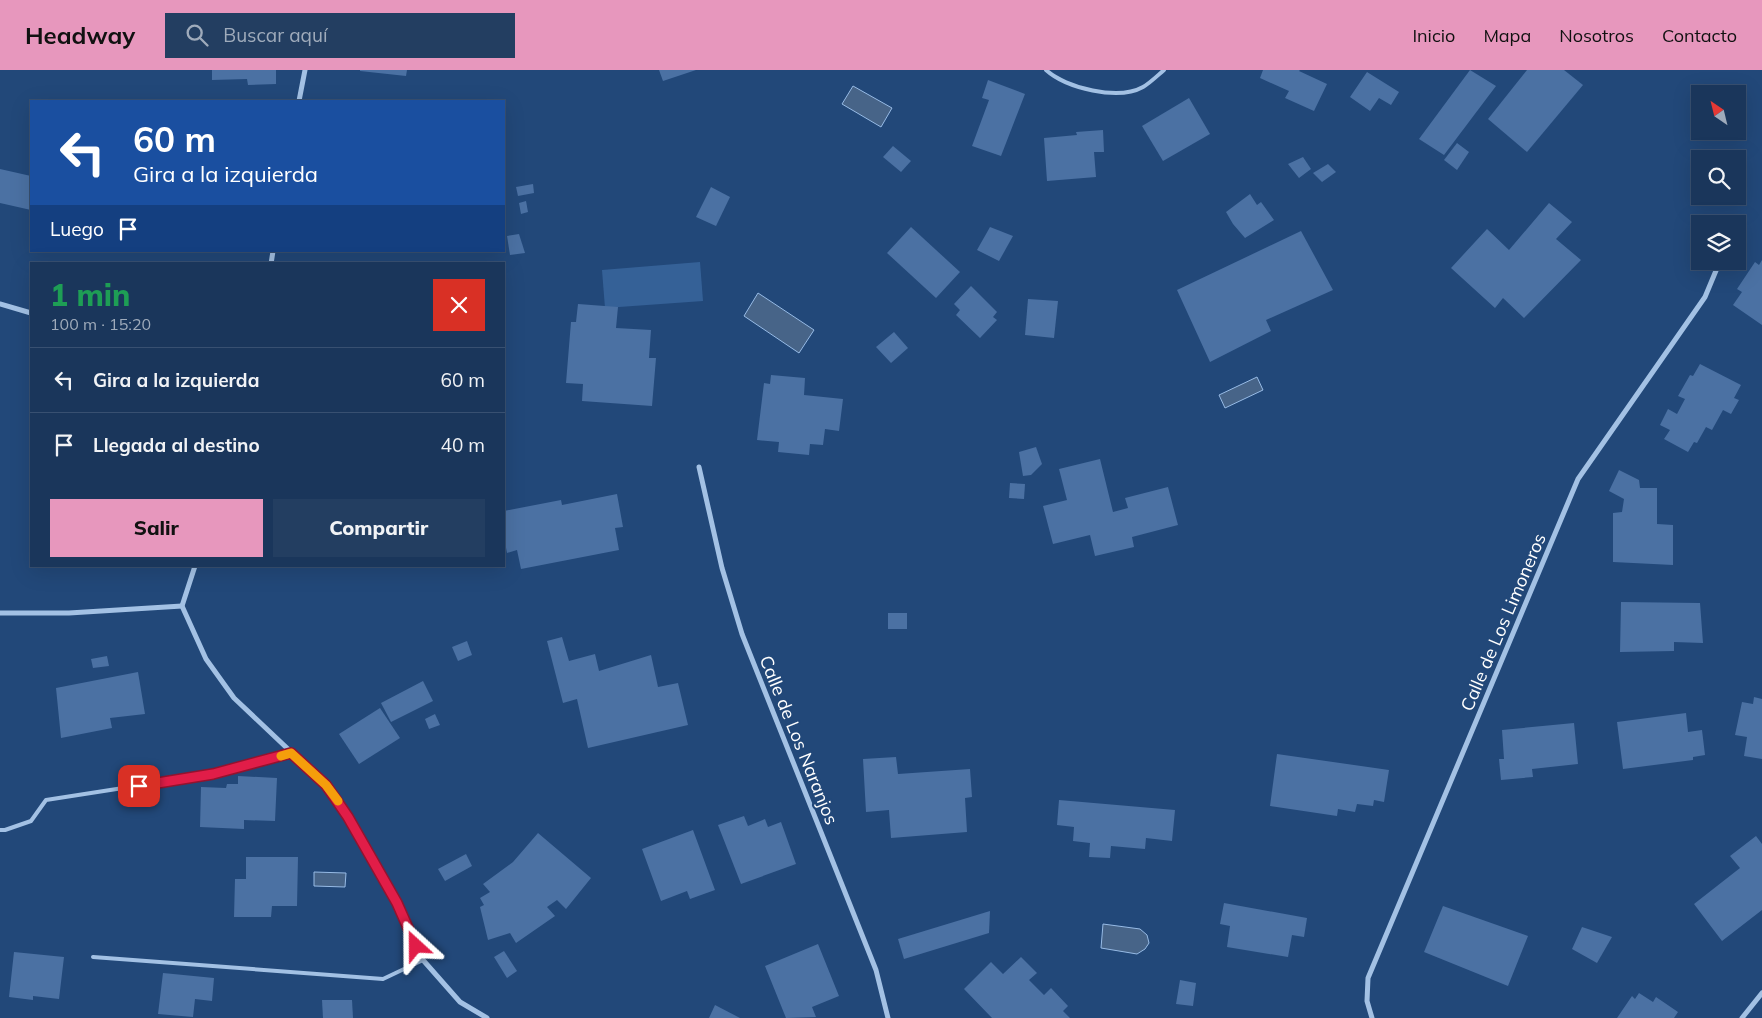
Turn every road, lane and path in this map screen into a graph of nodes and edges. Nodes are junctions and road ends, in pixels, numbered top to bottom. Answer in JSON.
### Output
{"nodes":[{"id":1,"x":305,"y":70,"type":"edge"},
{"id":2,"x":1046,"y":70,"type":"edge"},
{"id":3,"x":1164,"y":70,"type":"edge"},
{"id":4,"x":299,"y":100,"type":"edge"},
{"id":5,"x":1716,"y":270,"type":"edge"},
{"id":6,"x":0,"y":304,"type":"edge"},
{"id":7,"x":30,"y":314,"type":"edge"},
{"id":8,"x":699,"y":467,"type":"dead end"},
{"id":9,"x":195,"y":567,"type":"edge"},
{"id":10,"x":182,"y":606,"type":"junction"},
{"id":11,"x":0,"y":613,"type":"edge"},
{"id":12,"x":291,"y":753,"type":"junction"},
{"id":13,"x":0,"y":830,"type":"edge"},
{"id":14,"x":93,"y":957,"type":"dead end"},
{"id":15,"x":423,"y":960,"type":"junction"},
{"id":16,"x":1762,"y":993,"type":"edge"},
{"id":17,"x":487,"y":1018,"type":"edge"},
{"id":18,"x":888,"y":1018,"type":"edge"},
{"id":19,"x":1372,"y":1018,"type":"edge"},
{"id":20,"x":1742,"y":1018,"type":"edge"}],
"edges":[{"from":1,"to":4,"type":"street"},
{"from":2,"to":3,"type":"lane"},
{"from":5,"to":19,"type":"street","name":"Calle de Los Limoneros"},
{"from":6,"to":7,"type":"street"},
{"from":8,"to":18,"type":"street","name":"Calle de Los Naranjos"},
{"from":9,"to":10,"type":"street"},
{"from":10,"to":11,"type":"street"},
{"from":10,"to":12,"type":"street"},
{"from":12,"to":13,"type":"lane"},
{"from":12,"to":15,"type":"street"},
{"from":14,"to":15,"type":"lane"},
{"from":15,"to":17,"type":"street"},
{"from":16,"to":20,"type":"street"}]}
